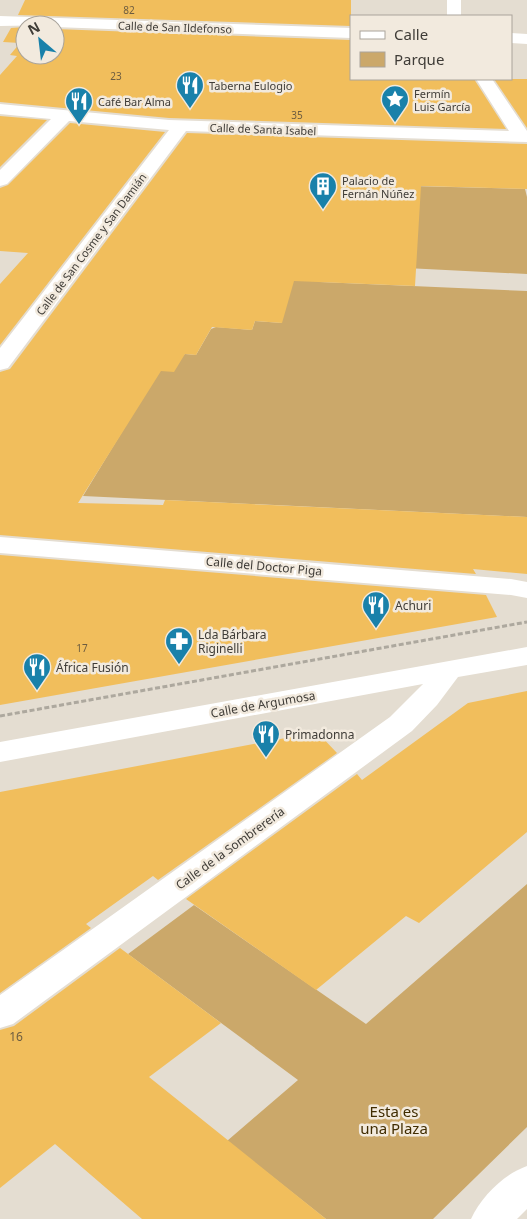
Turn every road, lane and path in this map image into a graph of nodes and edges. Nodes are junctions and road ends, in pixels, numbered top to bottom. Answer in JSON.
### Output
{"nodes":[{"id":1,"x":454,"y":0,"type":"edge"},
{"id":2,"x":454,"y":15,"type":"edge"},
{"id":3,"x":0,"y":20,"type":"edge"},
{"id":4,"x":350,"y":33,"type":"edge"},
{"id":5,"x":512,"y":38,"type":"edge"},
{"id":6,"x":527,"y":39,"type":"edge"},
{"id":7,"x":485,"y":80,"type":"edge"},
{"id":8,"x":0,"y":108,"type":"edge"},
{"id":9,"x":65,"y":116,"type":"junction"},
{"id":10,"x":181,"y":126,"type":"junction"},
{"id":11,"x":525,"y":137,"type":"edge"},
{"id":12,"x":0,"y":180,"type":"edge"},
{"id":13,"x":0,"y":362,"type":"edge"},
{"id":14,"x":0,"y":545,"type":"edge"},
{"id":15,"x":527,"y":590,"type":"edge"},
{"id":16,"x":527,"y":622,"type":"edge"},
{"id":17,"x":527,"y":656,"type":"edge"},
{"id":18,"x":449,"y":670,"type":"junction"},
{"id":19,"x":0,"y":716,"type":"edge"},
{"id":20,"x":0,"y":752,"type":"edge"},
{"id":21,"x":0,"y":1014,"type":"edge"},
{"id":22,"x":527,"y":1183,"type":"edge"},
{"id":23,"x":491,"y":1219,"type":"edge"}],
"edges":[{"from":1,"to":2,"type":"street"},
{"from":3,"to":4,"type":"street","name":"Calle de San Ildefonso"},
{"from":5,"to":6,"type":"street"},
{"from":7,"to":11,"type":"street"},
{"from":8,"to":9,"type":"street","name":"Calle de Santa Isabel"},
{"from":9,"to":10,"type":"street","name":"Calle de Santa Isabel"},
{"from":9,"to":12,"type":"street"},
{"from":10,"to":11,"type":"street","name":"Calle de Santa Isabel"},
{"from":10,"to":13,"type":"street","name":"Calle de San Cosme y San Damián"},
{"from":14,"to":15,"type":"street","name":"Calle del Doctor Piga"},
{"from":16,"to":19,"type":"path"},
{"from":17,"to":18,"type":"street","name":"Calle de Argumosa"},
{"from":18,"to":20,"type":"street","name":"Calle de Argumosa"},
{"from":18,"to":21,"type":"street","name":"Calle de la Sombrerería"},
{"from":22,"to":23,"type":"street"}]}
